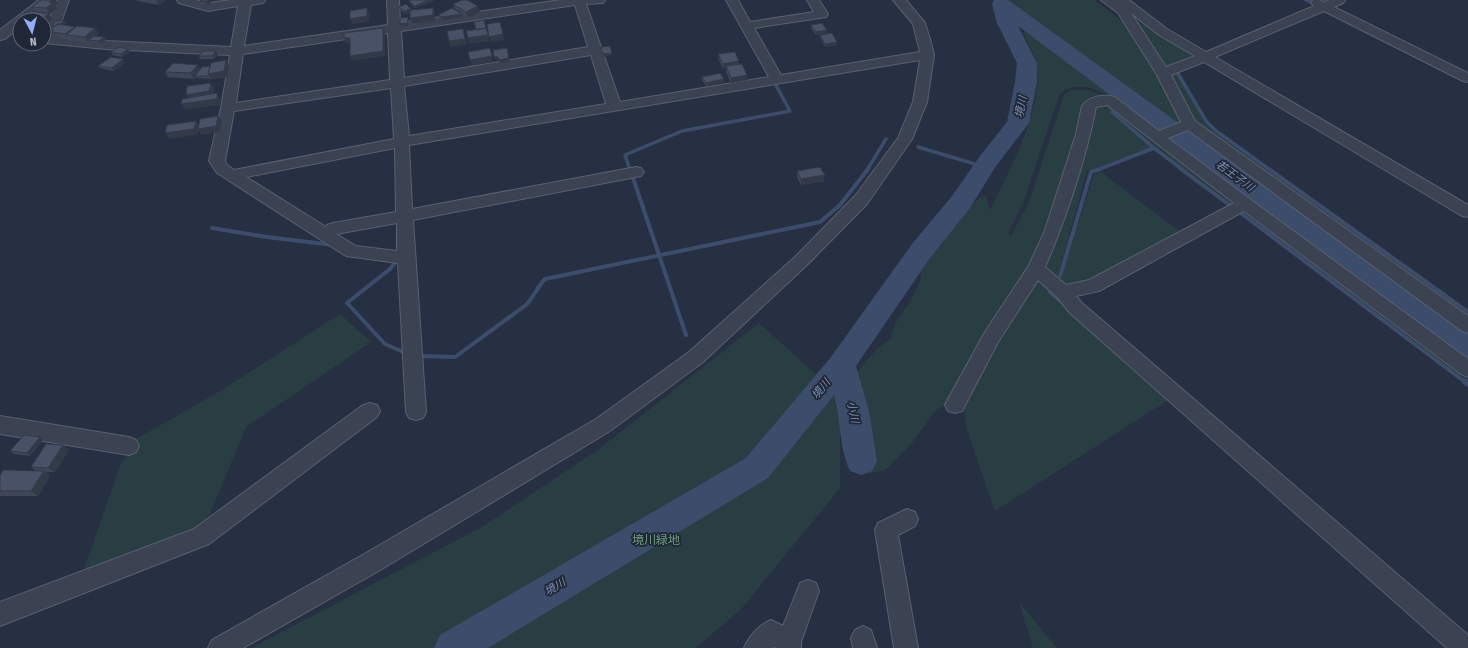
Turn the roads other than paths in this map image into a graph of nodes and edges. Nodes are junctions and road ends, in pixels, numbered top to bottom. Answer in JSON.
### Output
{"nodes":[{"id":1,"x":47,"y":0,"type":"edge"},
{"id":2,"x":63,"y":0,"type":"edge"},
{"id":3,"x":183,"y":0,"type":"edge"},
{"id":4,"x":259,"y":0,"type":"edge"},
{"id":5,"x":393,"y":0,"type":"edge"},
{"id":6,"x":565,"y":0,"type":"edge"},
{"id":7,"x":579,"y":0,"type":"edge"},
{"id":8,"x":599,"y":0,"type":"edge"},
{"id":9,"x":732,"y":0,"type":"edge"},
{"id":10,"x":813,"y":0,"type":"edge"},
{"id":11,"x":899,"y":0,"type":"edge"},
{"id":12,"x":1098,"y":0,"type":"edge"},
{"id":13,"x":1107,"y":0,"type":"edge"},
{"id":14,"x":1121,"y":0,"type":"edge"},
{"id":15,"x":1311,"y":0,"type":"edge"},
{"id":16,"x":1339,"y":0,"type":"edge"},
{"id":17,"x":244,"y":2,"type":"junction"},
{"id":18,"x":1324,"y":6,"type":"junction"},
{"id":19,"x":31,"y":12,"type":"edge"},
{"id":20,"x":12,"y":26,"type":"edge"},
{"id":21,"x":746,"y":26,"type":"junction"},
{"id":22,"x":1133,"y":27,"type":"junction"},
{"id":23,"x":52,"y":28,"type":"edge"},
{"id":24,"x":395,"y":28,"type":"junction"},
{"id":25,"x":1,"y":35,"type":"edge"},
{"id":26,"x":12,"y":36,"type":"edge"},
{"id":27,"x":52,"y":40,"type":"edge"},
{"id":28,"x":596,"y":50,"type":"junction"},
{"id":29,"x":237,"y":51,"type":"junction"},
{"id":30,"x":927,"y":55,"type":"junction"},
{"id":31,"x":1205,"y":57,"type":"junction"},
{"id":32,"x":1163,"y":73,"type":"junction"},
{"id":33,"x":1468,"y":78,"type":"edge"},
{"id":34,"x":777,"y":80,"type":"junction"},
{"id":35,"x":396,"y":83,"type":"junction"},
{"id":36,"x":614,"y":106,"type":"junction"},
{"id":37,"x":228,"y":108,"type":"junction"},
{"id":38,"x":1187,"y":125,"type":"junction"},
{"id":39,"x":1157,"y":137,"type":"junction"},
{"id":40,"x":402,"y":142,"type":"junction"},
{"id":41,"x":636,"y":172,"type":"dead end"},
{"id":42,"x":232,"y":175,"type":"junction"},
{"id":43,"x":1245,"y":204,"type":"junction"},
{"id":44,"x":1468,"y":212,"type":"edge"},
{"id":45,"x":404,"y":215,"type":"junction"},
{"id":46,"x":333,"y":229,"type":"dead end"},
{"id":47,"x":406,"y":258,"type":"junction"},
{"id":48,"x":1036,"y":269,"type":"junction"},
{"id":49,"x":1063,"y":292,"type":"junction"},
{"id":50,"x":1468,"y":326,"type":"edge"},
{"id":51,"x":1468,"y":369,"type":"edge"},
{"id":52,"x":955,"y":405,"type":"dead end"},
{"id":53,"x":370,"y":411,"type":"dead end"},
{"id":54,"x":416,"y":412,"type":"dead end"},
{"id":55,"x":0,"y":425,"type":"edge"},
{"id":56,"x":128,"y":446,"type":"dead end"},
{"id":57,"x":907,"y":518,"type":"dead end"},
{"id":58,"x":808,"y":591,"type":"dead end"},
{"id":59,"x":0,"y":614,"type":"edge"},
{"id":60,"x":789,"y":645,"type":"edge"},
{"id":61,"x":220,"y":648,"type":"edge"},
{"id":62,"x":756,"y":648,"type":"edge"},
{"id":63,"x":906,"y":648,"type":"edge"},
{"id":64,"x":1465,"y":648,"type":"edge"}],
"edges":[{"from":1,"to":19,"type":"street"},
{"from":2,"to":23,"type":"street"},
{"from":3,"to":17,"type":"street"},
{"from":4,"to":17,"type":"street"},
{"from":5,"to":24,"type":"street"},
{"from":6,"to":7,"type":"street"},
{"from":7,"to":8,"type":"street"},
{"from":7,"to":24,"type":"street"},
{"from":7,"to":28,"type":"street"},
{"from":9,"to":21,"type":"street"},
{"from":10,"to":21,"type":"street"},
{"from":11,"to":30,"type":"street"},
{"from":12,"to":22,"type":"street"},
{"from":13,"to":22,"type":"street"},
{"from":14,"to":31,"type":"street"},
{"from":15,"to":18,"type":"street"},
{"from":16,"to":18,"type":"street"},
{"from":17,"to":29,"type":"street"},
{"from":18,"to":31,"type":"street"},
{"from":18,"to":33,"type":"street"},
{"from":20,"to":25,"type":"street"},
{"from":21,"to":34,"type":"street"},
{"from":22,"to":32,"type":"street"},
{"from":24,"to":29,"type":"street"},
{"from":24,"to":35,"type":"street"},
{"from":25,"to":26,"type":"street"},
{"from":27,"to":29,"type":"street"},
{"from":28,"to":35,"type":"street"},
{"from":28,"to":36,"type":"street"},
{"from":29,"to":37,"type":"street"},
{"from":30,"to":34,"type":"street"},
{"from":30,"to":61,"type":"street"},
{"from":31,"to":32,"type":"street"},
{"from":31,"to":44,"type":"street"},
{"from":32,"to":38,"type":"street"},
{"from":34,"to":36,"type":"street"},
{"from":35,"to":37,"type":"street"},
{"from":35,"to":40,"type":"street"},
{"from":36,"to":40,"type":"street"},
{"from":37,"to":42,"type":"street"},
{"from":38,"to":39,"type":"street"},
{"from":38,"to":50,"type":"street"},
{"from":39,"to":43,"type":"street"},
{"from":39,"to":48,"type":"street"},
{"from":40,"to":42,"type":"street"},
{"from":40,"to":45,"type":"street"},
{"from":41,"to":45,"type":"street"},
{"from":42,"to":47,"type":"street"},
{"from":43,"to":49,"type":"street"},
{"from":43,"to":51,"type":"street"},
{"from":45,"to":46,"type":"street"},
{"from":45,"to":47,"type":"street"},
{"from":47,"to":54,"type":"street"},
{"from":48,"to":49,"type":"street"},
{"from":48,"to":52,"type":"street"},
{"from":49,"to":64,"type":"street"},
{"from":53,"to":59,"type":"street"},
{"from":55,"to":56,"type":"street"},
{"from":57,"to":63,"type":"street"},
{"from":58,"to":60,"type":"street"},
{"from":60,"to":62,"type":"street"}]}
